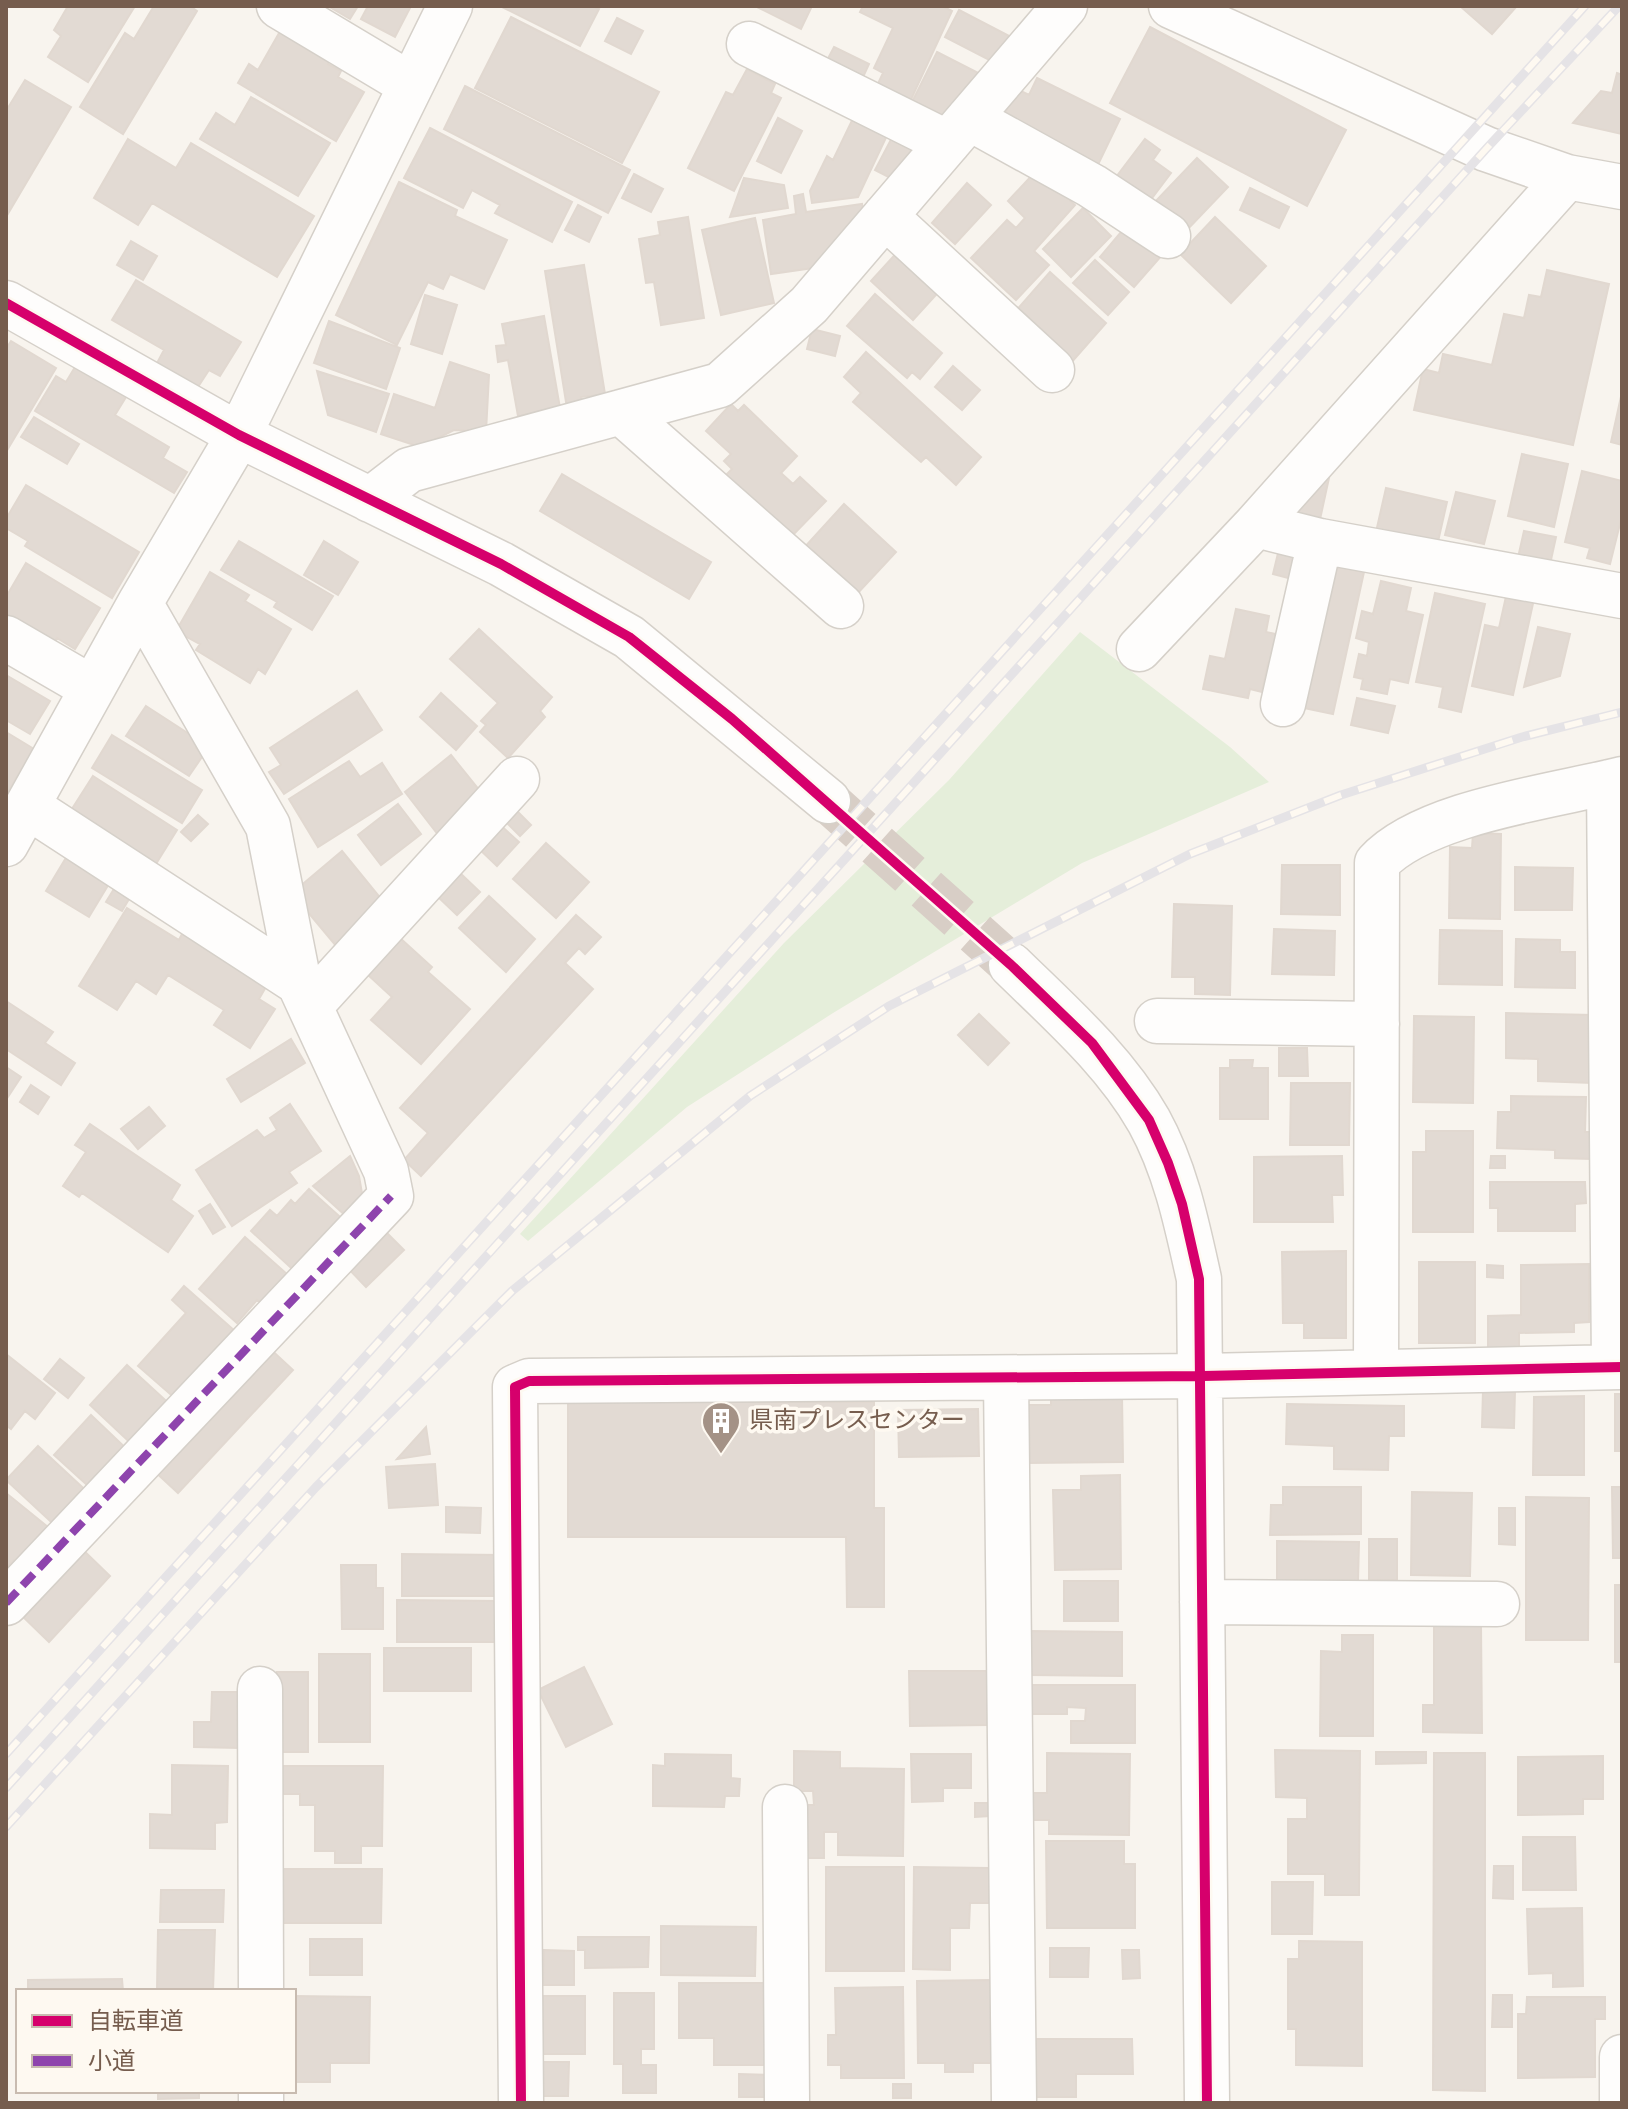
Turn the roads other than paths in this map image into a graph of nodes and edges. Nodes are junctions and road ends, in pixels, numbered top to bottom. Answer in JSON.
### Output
{"nodes":[{"id":1,"x":279,"y":6,"type":"edge"},
{"id":2,"x":450,"y":6,"type":"edge"},
{"id":3,"x":1065,"y":6,"type":"edge"},
{"id":4,"x":1171,"y":6,"type":"edge"},
{"id":5,"x":749,"y":44,"type":"dead end"},
{"id":6,"x":411,"y":85,"type":"junction"},
{"id":7,"x":959,"y":130,"type":"junction"},
{"id":8,"x":1567,"y":177,"type":"junction"},
{"id":9,"x":1622,"y":187,"type":"edge"},
{"id":10,"x":885,"y":216,"type":"junction"},
{"id":11,"x":1168,"y":236,"type":"dead end"},
{"id":12,"x":6,"y":303,"type":"edge"},
{"id":13,"x":1052,"y":370,"type":"dead end"},
{"id":14,"x":621,"y":412,"type":"junction"},
{"id":15,"x":239,"y":435,"type":"junction"},
{"id":16,"x":370,"y":500,"type":"junction"},
{"id":17,"x":1256,"y":525,"type":"junction"},
{"id":18,"x":1320,"y":541,"type":"junction"},
{"id":19,"x":1622,"y":596,"type":"edge"},
{"id":20,"x":140,"y":603,"type":"junction"},
{"id":21,"x":841,"y":606,"type":"dead end"},
{"id":22,"x":6,"y":638,"type":"edge"},
{"id":23,"x":1139,"y":649,"type":"dead end"},
{"id":24,"x":92,"y":688,"type":"junction"},
{"id":25,"x":1283,"y":704,"type":"dead end"},
{"id":26,"x":517,"y":779,"type":"dead end"},
{"id":27,"x":1616,"y":781,"type":"edge"},
{"id":28,"x":828,"y":801,"type":"tunnel mouth"},
{"id":29,"x":27,"y":806,"type":"junction"},
{"id":30,"x":6,"y":844,"type":"edge"},
{"id":31,"x":1011,"y":965,"type":"tunnel mouth"},
{"id":32,"x":305,"y":994,"type":"junction"},
{"id":33,"x":1157,"y":1021,"type":"dead end"},
{"id":34,"x":1377,"y":1024,"type":"junction"},
{"id":35,"x":1618,"y":1367,"type":"edge"},
{"id":36,"x":1376,"y":1372,"type":"junction"},
{"id":37,"x":1203,"y":1376,"type":"junction"},
{"id":38,"x":1006,"y":1378,"type":"junction"},
{"id":39,"x":1202,"y":1602,"type":"junction"},
{"id":40,"x":6,"y":1603,"type":"edge"},
{"id":41,"x":1497,"y":1604,"type":"dead end"},
{"id":42,"x":260,"y":1689,"type":"dead end"},
{"id":43,"x":785,"y":1807,"type":"dead end"},
{"id":44,"x":261,"y":1989,"type":"edge"},
{"id":45,"x":1622,"y":2057,"type":"edge"},
{"id":46,"x":521,"y":2103,"type":"edge"},
{"id":47,"x":787,"y":2103,"type":"edge"},
{"id":48,"x":1014,"y":2103,"type":"edge"},
{"id":49,"x":1207,"y":2103,"type":"edge"},
{"id":50,"x":1622,"y":2103,"type":"edge"}],
"edges":[{"from":1,"to":6,"type":"street"},
{"from":2,"to":6,"type":"street"},
{"from":3,"to":7,"type":"street"},
{"from":4,"to":8,"type":"street"},
{"from":5,"to":7,"type":"street"},
{"from":6,"to":15,"type":"street"},
{"from":7,"to":10,"type":"street"},
{"from":7,"to":11,"type":"street"},
{"from":8,"to":9,"type":"street"},
{"from":8,"to":17,"type":"street"},
{"from":10,"to":13,"type":"street"},
{"from":10,"to":14,"type":"street"},
{"from":12,"to":15,"type":"street"},
{"from":14,"to":16,"type":"street"},
{"from":14,"to":21,"type":"street"},
{"from":15,"to":16,"type":"street"},
{"from":15,"to":20,"type":"street"},
{"from":16,"to":28,"type":"street"},
{"from":17,"to":18,"type":"street"},
{"from":17,"to":23,"type":"street"},
{"from":18,"to":19,"type":"street"},
{"from":18,"to":25,"type":"street"},
{"from":20,"to":24,"type":"street"},
{"from":20,"to":32,"type":"street"},
{"from":22,"to":24,"type":"street"},
{"from":24,"to":29,"type":"street"},
{"from":26,"to":32,"type":"street"},
{"from":27,"to":34,"type":"street"},
{"from":27,"to":35,"type":"street"},
{"from":29,"to":30,"type":"street"},
{"from":29,"to":32,"type":"street"},
{"from":31,"to":37,"type":"street"},
{"from":32,"to":40,"type":"street"},
{"from":33,"to":34,"type":"street"},
{"from":34,"to":36,"type":"street"},
{"from":35,"to":36,"type":"street"},
{"from":36,"to":37,"type":"street"},
{"from":37,"to":38,"type":"street"},
{"from":37,"to":39,"type":"street"},
{"from":38,"to":46,"type":"street"},
{"from":38,"to":48,"type":"street"},
{"from":39,"to":41,"type":"street"},
{"from":39,"to":49,"type":"street"},
{"from":42,"to":44,"type":"street"},
{"from":43,"to":47,"type":"street"},
{"from":45,"to":50,"type":"street"}]}
